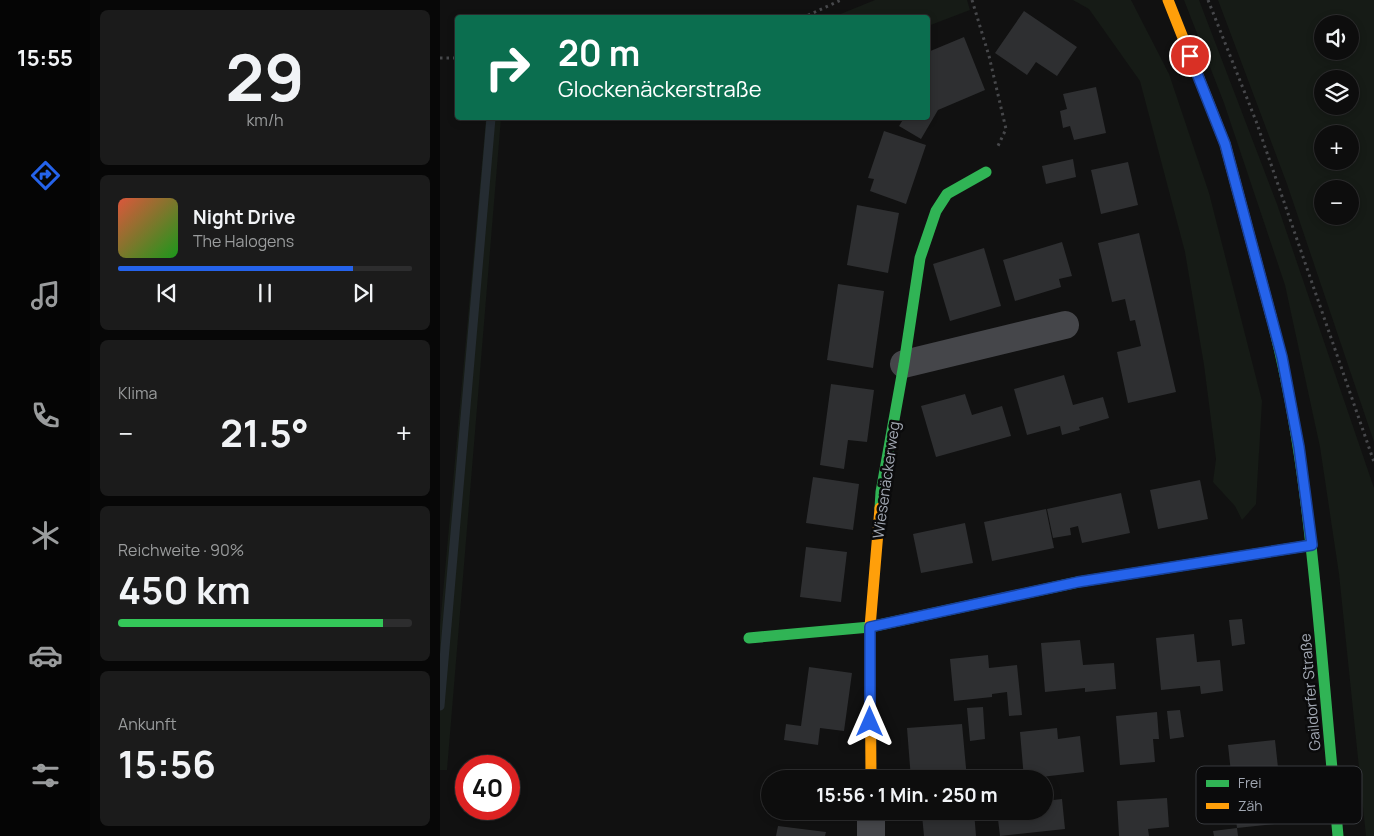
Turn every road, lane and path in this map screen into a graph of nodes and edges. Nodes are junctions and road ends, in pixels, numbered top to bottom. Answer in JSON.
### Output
{"nodes":[{"id":1,"x":841,"y":0,"type":"edge"},
{"id":2,"x":972,"y":0,"type":"edge"},
{"id":3,"x":1168,"y":0,"type":"edge"},
{"id":4,"x":1208,"y":0,"type":"edge"},
{"id":5,"x":808,"y":15,"type":"edge"},
{"id":6,"x":440,"y":58,"type":"edge"},
{"id":7,"x":455,"y":58,"type":"edge"},
{"id":8,"x":986,"y":172,"type":"joint"},
{"id":9,"x":1065,"y":325,"type":"dead end"},
{"id":10,"x":904,"y":364,"type":"junction"},
{"id":11,"x":1374,"y":462,"type":"edge"},
{"id":12,"x":1312,"y":545,"type":"junction"},
{"id":13,"x":870,"y":627,"type":"junction"},
{"id":14,"x":749,"y":638,"type":"dead end"},
{"id":15,"x":1332,"y":766,"type":"edge"},
{"id":16,"x":871,"y":770,"type":"edge"},
{"id":17,"x":871,"y":820,"type":"edge"},
{"id":18,"x":871,"y":836,"type":"edge"}],
"edges":[{"from":1,"to":5,"type":"path"},
{"from":2,"to":8,"type":"path"},
{"from":3,"to":12,"type":"street","name":"Gaildorfer Straße"},
{"from":4,"to":11,"type":"path"},
{"from":6,"to":7,"type":"path"},
{"from":8,"to":10,"type":"street","name":"Wiesenäckerweg"},
{"from":9,"to":10,"type":"street"},
{"from":10,"to":13,"type":"street","name":"Wiesenäckerweg"},
{"from":12,"to":13,"type":"street"},
{"from":12,"to":15,"type":"street","name":"Gaildorfer Straße"},
{"from":13,"to":14,"type":"street"},
{"from":13,"to":16,"type":"street","name":"Wiesenäckerweg"},
{"from":17,"to":18,"type":"street"}]}
